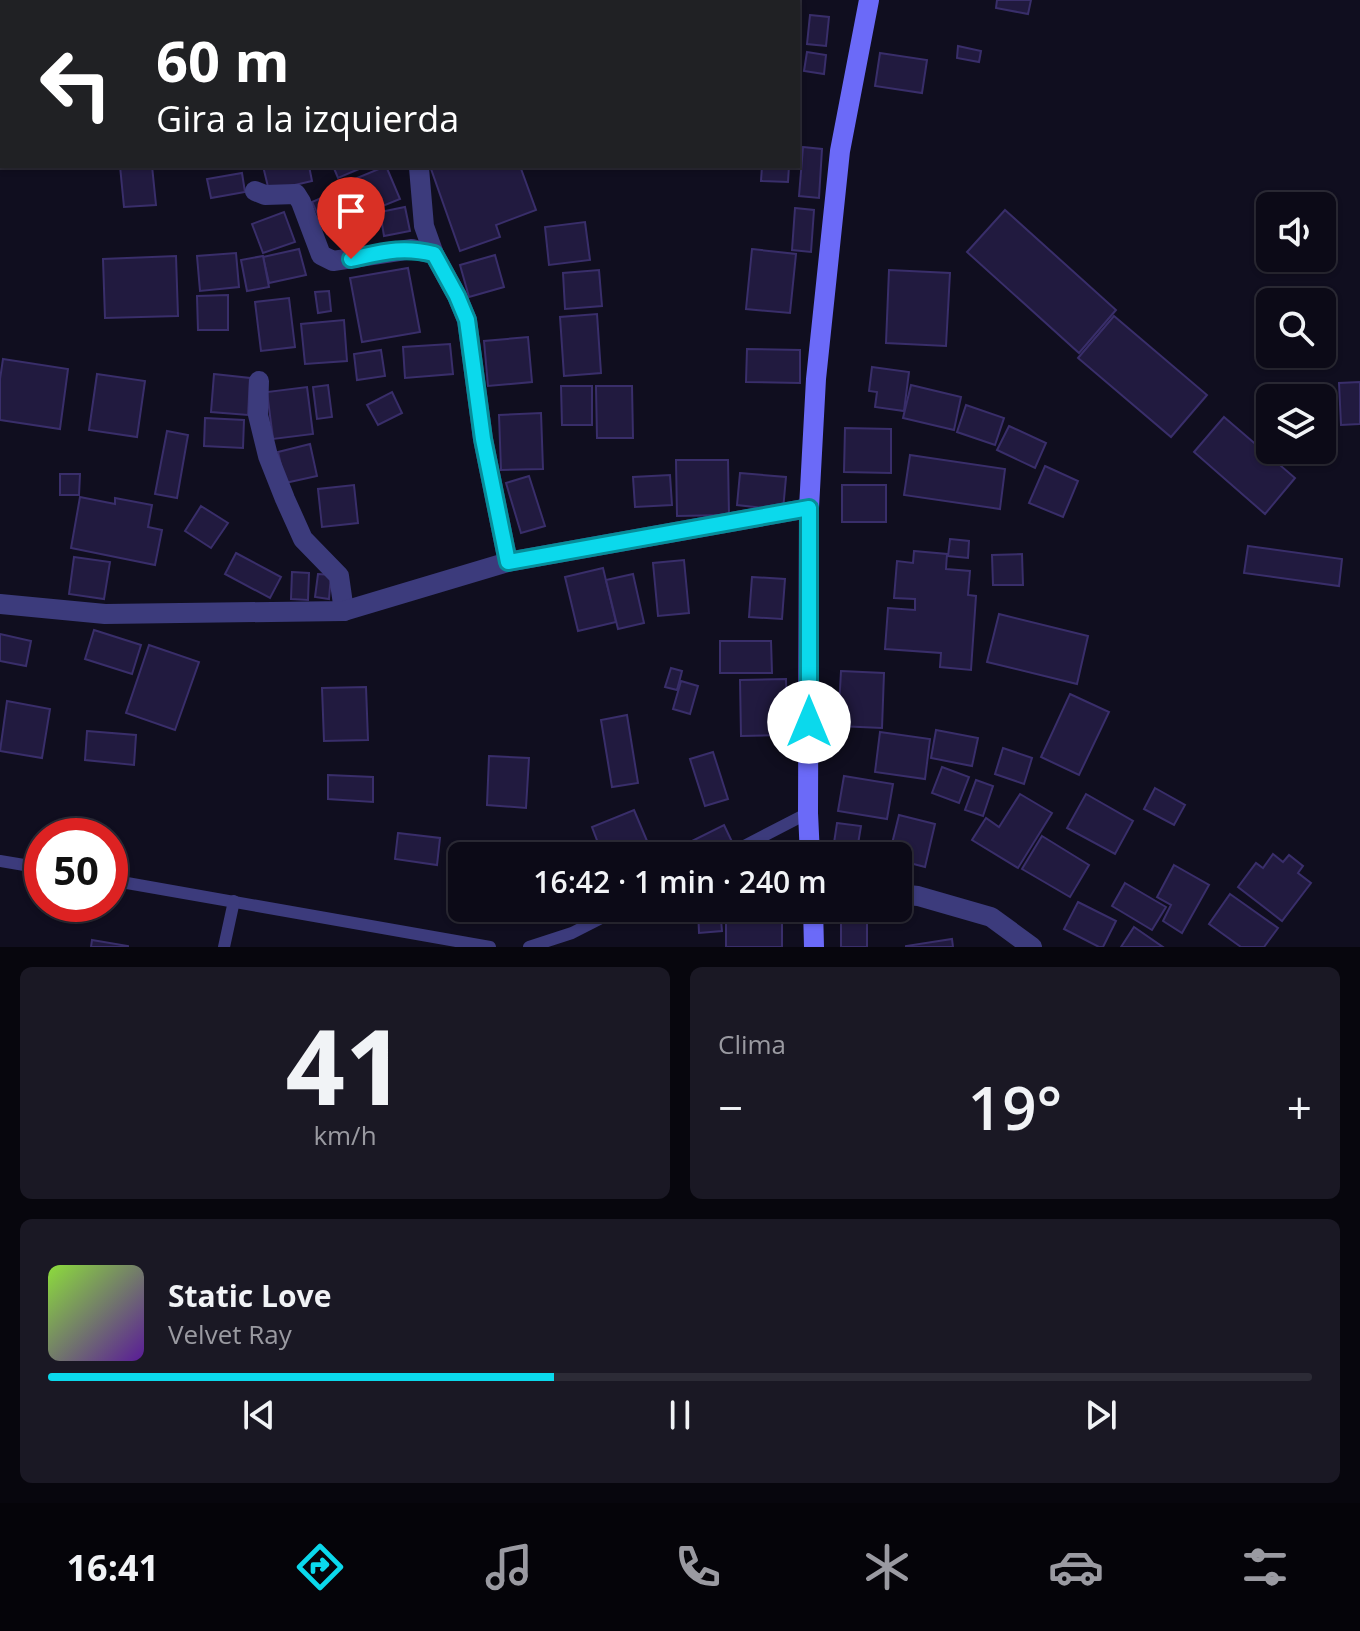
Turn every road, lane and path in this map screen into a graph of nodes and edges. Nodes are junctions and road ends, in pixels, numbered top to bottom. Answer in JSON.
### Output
{"nodes":[{"id":1,"x":869,"y":0,"type":"edge"},
{"id":2,"x":419,"y":168,"type":"dead end"},
{"id":3,"x":255,"y":191,"type":"dead end"},
{"id":4,"x":434,"y":254,"type":"junction"},
{"id":5,"x":259,"y":381,"type":"dead end"},
{"id":6,"x":809,"y":508,"type":"junction"},
{"id":7,"x":508,"y":562,"type":"junction"},
{"id":8,"x":0,"y":604,"type":"edge"},
{"id":9,"x":344,"y":611,"type":"junction"},
{"id":10,"x":808,"y":813,"type":"junction"},
{"id":11,"x":752,"y":842,"type":"edge"},
{"id":12,"x":809,"y":842,"type":"edge"},
{"id":13,"x":0,"y":861,"type":"edge"},
{"id":14,"x":24,"y":865,"type":"edge"},
{"id":15,"x":128,"y":883,"type":"edge"},
{"id":16,"x":912,"y":895,"type":"edge"},
{"id":17,"x":234,"y":901,"type":"junction"},
{"id":18,"x":594,"y":922,"type":"edge"},
{"id":19,"x":813,"y":922,"type":"edge"},
{"id":20,"x":224,"y":947,"type":"edge"},
{"id":21,"x":490,"y":947,"type":"edge"},
{"id":22,"x":529,"y":947,"type":"edge"},
{"id":23,"x":814,"y":947,"type":"edge"},
{"id":24,"x":1032,"y":947,"type":"edge"}],
"edges":[{"from":1,"to":6,"type":"main road"},
{"from":2,"to":4,"type":"street"},
{"from":3,"to":4,"type":"street"},
{"from":4,"to":7,"type":"street"},
{"from":5,"to":9,"type":"street"},
{"from":6,"to":7,"type":"street"},
{"from":6,"to":10,"type":"main road"},
{"from":7,"to":9,"type":"street"},
{"from":8,"to":9,"type":"street"},
{"from":10,"to":11,"type":"lane"},
{"from":10,"to":12,"type":"main road"},
{"from":13,"to":14,"type":"lane"},
{"from":15,"to":17,"type":"lane"},
{"from":16,"to":24,"type":"street"},
{"from":17,"to":20,"type":"lane"},
{"from":17,"to":21,"type":"lane"},
{"from":18,"to":22,"type":"lane"},
{"from":19,"to":23,"type":"main road"}]}
